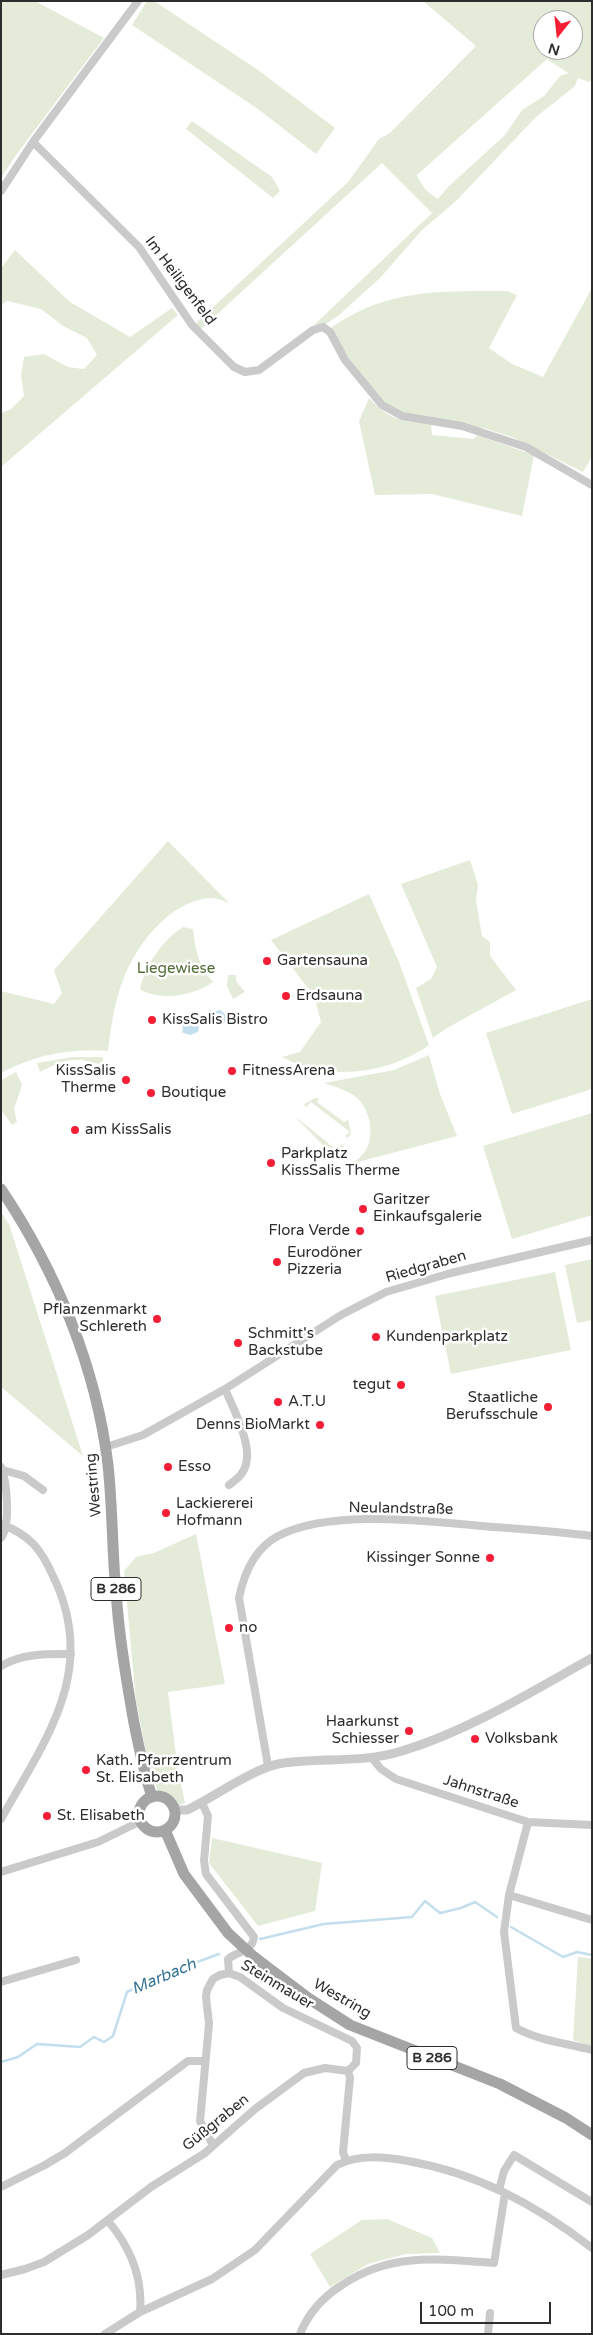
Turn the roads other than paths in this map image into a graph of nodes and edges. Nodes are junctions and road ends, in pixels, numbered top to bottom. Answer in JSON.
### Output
{"nodes":[{"id":1,"x":138,"y":1,"type":"edge"},
{"id":2,"x":34,"y":142,"type":"junction"},
{"id":3,"x":1,"y":191,"type":"edge"},
{"id":4,"x":592,"y":485,"type":"edge"},
{"id":5,"x":1,"y":1189,"type":"edge"},
{"id":6,"x":592,"y":1240,"type":"edge"},
{"id":7,"x":226,"y":1389,"type":"junction"},
{"id":8,"x":106,"y":1448,"type":"junction"},
{"id":9,"x":2,"y":1468,"type":"edge"},
{"id":10,"x":229,"y":1485,"type":"dead end"},
{"id":11,"x":43,"y":1490,"type":"dead end"},
{"id":12,"x":4,"y":1526,"type":"edge"},
{"id":13,"x":592,"y":1536,"type":"edge"},
{"id":14,"x":1,"y":1538,"type":"edge"},
{"id":15,"x":71,"y":1654,"type":"junction"},
{"id":16,"x":592,"y":1658,"type":"edge"},
{"id":17,"x":1,"y":1666,"type":"edge"},
{"id":18,"x":372,"y":1758,"type":"junction"},
{"id":19,"x":268,"y":1766,"type":"junction"},
{"id":20,"x":152,"y":1797,"type":"junction"},
{"id":21,"x":202,"y":1803,"type":"junction"},
{"id":22,"x":174,"y":1810,"type":"junction"},
{"id":23,"x":1,"y":1819,"type":"edge"},
{"id":24,"x":141,"y":1822,"type":"junction"},
{"id":25,"x":528,"y":1822,"type":"junction"},
{"id":26,"x":592,"y":1825,"type":"edge"},
{"id":27,"x":165,"y":1830,"type":"junction"},
{"id":28,"x":1,"y":1872,"type":"edge"},
{"id":29,"x":509,"y":1895,"type":"junction"},
{"id":30,"x":592,"y":1920,"type":"edge"},
{"id":31,"x":76,"y":1960,"type":"dead end"},
{"id":32,"x":229,"y":1973,"type":"junction"},
{"id":33,"x":1,"y":1982,"type":"edge"},
{"id":34,"x":592,"y":2050,"type":"edge"},
{"id":35,"x":205,"y":2061,"type":"junction"},
{"id":36,"x":348,"y":2071,"type":"junction"},
{"id":37,"x":592,"y":2135,"type":"edge"},
{"id":38,"x":213,"y":2145,"type":"junction"},
{"id":39,"x":346,"y":2161,"type":"junction"},
{"id":40,"x":1,"y":2187,"type":"edge"},
{"id":41,"x":502,"y":2191,"type":"junction"},
{"id":42,"x":592,"y":2202,"type":"edge"},
{"id":43,"x":108,"y":2221,"type":"junction"},
{"id":44,"x":592,"y":2248,"type":"edge"},
{"id":45,"x":1,"y":2275,"type":"edge"},
{"id":46,"x":140,"y":2312,"type":"junction"},
{"id":47,"x":490,"y":2313,"type":"dead end"},
{"id":48,"x":105,"y":2334,"type":"edge"},
{"id":49,"x":300,"y":2334,"type":"edge"},
{"id":50,"x":488,"y":2334,"type":"edge"}],
"edges":[{"from":1,"to":2,"type":"street"},
{"from":2,"to":3,"type":"street"},
{"from":2,"to":4,"type":"street","name":"Im Heiligenfeld"},
{"from":5,"to":8,"type":"main road","name":"Westring","number":"B 286"},
{"from":6,"to":7,"type":"street","name":"Riedgraben"},
{"from":7,"to":8,"type":"street","name":"Riedgraben"},
{"from":7,"to":10,"type":"street"},
{"from":8,"to":20,"type":"main road","name":"Westring","number":"B 286"},
{"from":9,"to":11,"type":"street"},
{"from":9,"to":12,"type":"street"},
{"from":12,"to":14,"type":"street"},
{"from":12,"to":15,"type":"street"},
{"from":13,"to":19,"type":"street","name":"Neulandstraße"},
{"from":15,"to":17,"type":"street"},
{"from":15,"to":23,"type":"street"},
{"from":16,"to":18,"type":"street"},
{"from":18,"to":19,"type":"street"},
{"from":18,"to":25,"type":"street","name":"Jahnstraße"},
{"from":19,"to":21,"type":"street"},
{"from":20,"to":22,"type":"main road"},
{"from":20,"to":24,"type":"main road"},
{"from":21,"to":22,"type":"street"},
{"from":21,"to":32,"type":"street","name":"Steinmauer"},
{"from":22,"to":27,"type":"main road"},
{"from":24,"to":27,"type":"main road"},
{"from":24,"to":28,"type":"street"},
{"from":25,"to":26,"type":"street","name":"Jahnstraße"},
{"from":25,"to":29,"type":"street"},
{"from":27,"to":37,"type":"main road","name":"Westring","number":"B 286","bridge":true},
{"from":29,"to":30,"type":"street"},
{"from":29,"to":34,"type":"street"},
{"from":31,"to":33,"type":"street"},
{"from":32,"to":35,"type":"street"},
{"from":32,"to":36,"type":"street","name":"Steinmauer"},
{"from":35,"to":38,"type":"street"},
{"from":35,"to":40,"type":"street"},
{"from":36,"to":38,"type":"street","name":"Güßgraben"},
{"from":36,"to":39,"type":"street","name":"Steinmauer"},
{"from":38,"to":43,"type":"street","name":"Güßgraben"},
{"from":39,"to":41,"type":"street"},
{"from":39,"to":46,"type":"street"},
{"from":41,"to":42,"type":"street"},
{"from":41,"to":44,"type":"street"},
{"from":41,"to":49,"type":"street"},
{"from":43,"to":45,"type":"street","name":"Güßgraben"},
{"from":43,"to":46,"type":"street"},
{"from":46,"to":48,"type":"street"},
{"from":47,"to":50,"type":"street"}]}
